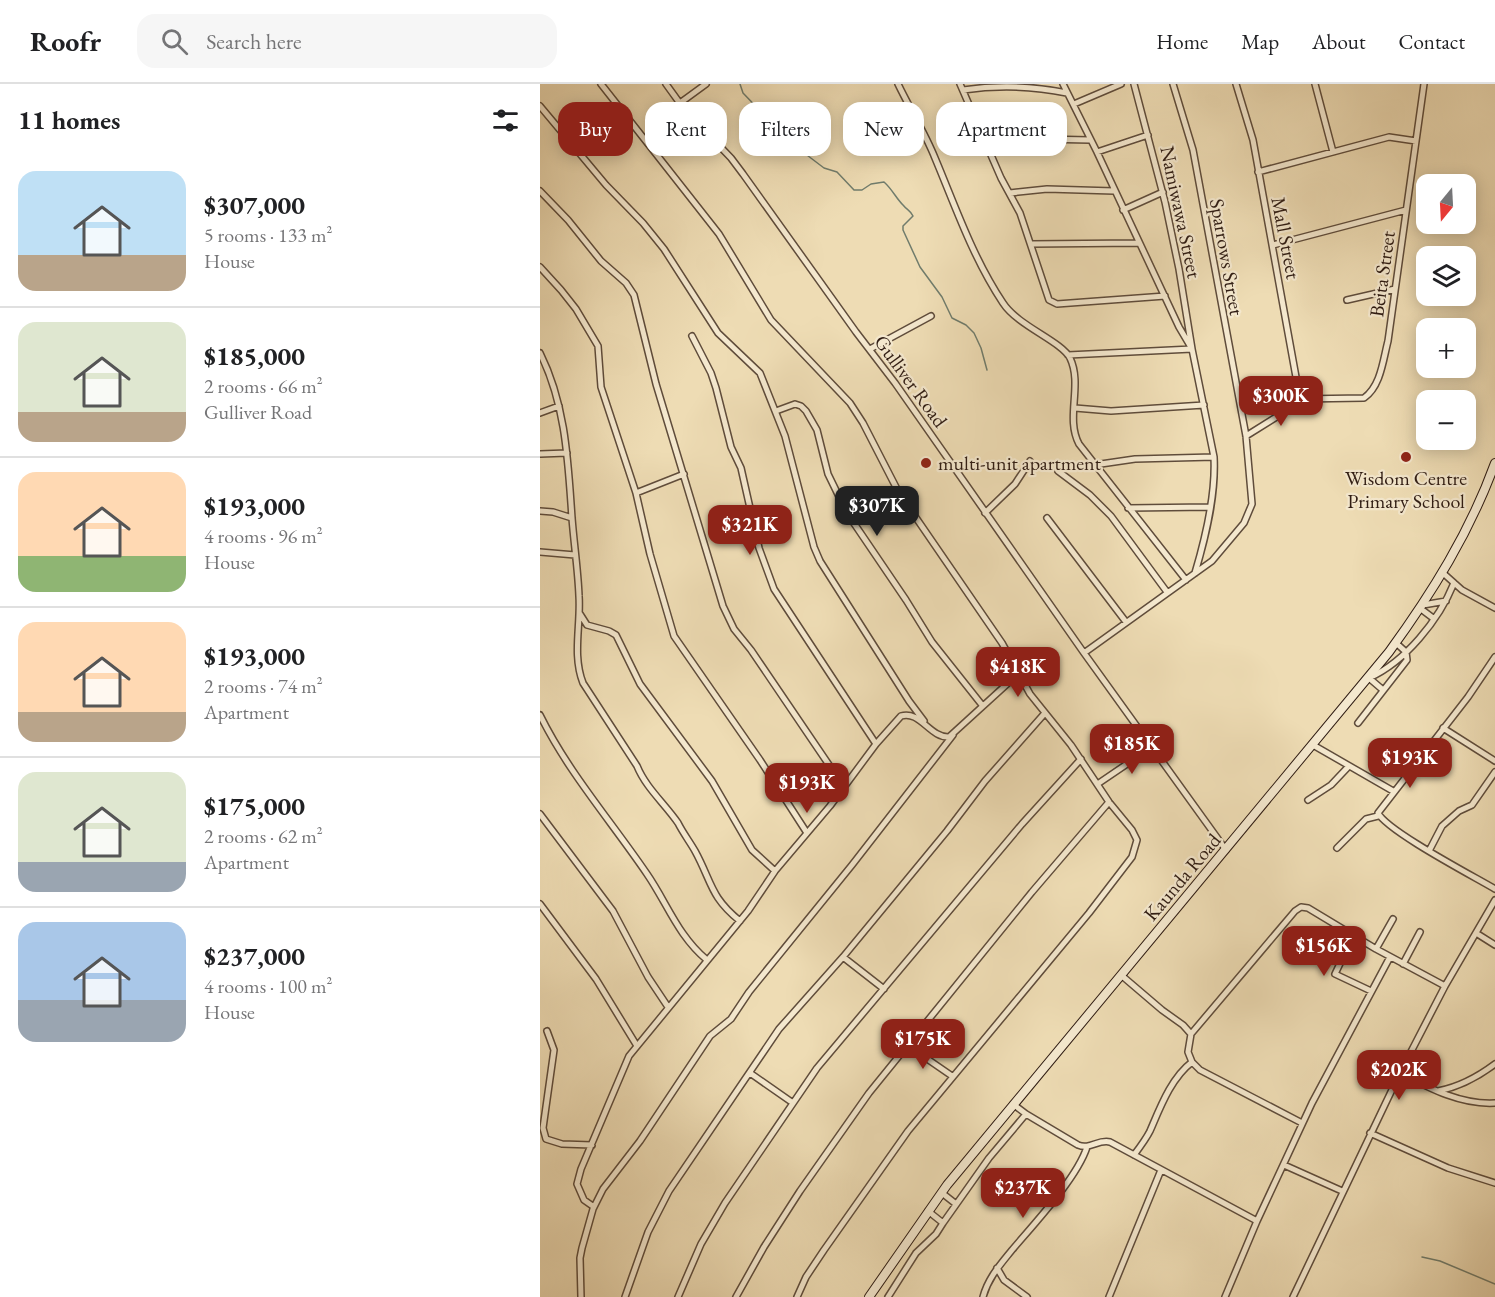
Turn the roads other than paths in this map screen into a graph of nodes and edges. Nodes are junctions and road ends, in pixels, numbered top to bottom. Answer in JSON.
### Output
{"nodes":[{"id":1,"x":601,"y":84,"type":"edge"},
{"id":2,"x":666,"y":84,"type":"edge"},
{"id":3,"x":706,"y":84,"type":"edge"},
{"id":4,"x":898,"y":84,"type":"edge"},
{"id":5,"x":1063,"y":84,"type":"edge"},
{"id":6,"x":1120,"y":84,"type":"edge"},
{"id":7,"x":1134,"y":84,"type":"edge"},
{"id":8,"x":1173,"y":84,"type":"edge"},
{"id":9,"x":1236,"y":84,"type":"edge"},
{"id":10,"x":1315,"y":84,"type":"edge"},
{"id":11,"x":1424,"y":84,"type":"edge"},
{"id":12,"x":962,"y":87,"type":"edge"},
{"id":13,"x":1067,"y":93,"type":"junction"},
{"id":14,"x":679,"y":102,"type":"edge"},
{"id":15,"x":681,"y":102,"type":"edge"},
{"id":16,"x":969,"y":102,"type":"edge"},
{"id":17,"x":1074,"y":104,"type":"junction"},
{"id":18,"x":540,"y":106,"type":"edge"},
{"id":19,"x":1148,"y":135,"type":"junction"},
{"id":20,"x":1067,"y":140,"type":"edge"},
{"id":21,"x":1090,"y":140,"type":"junction"},
{"id":22,"x":1416,"y":141,"type":"junction"},
{"id":23,"x":1097,"y":152,"type":"junction"},
{"id":24,"x":1332,"y":152,"type":"junction"},
{"id":25,"x":727,"y":154,"type":"edge"},
{"id":26,"x":993,"y":156,"type":"edge"},
{"id":27,"x":1258,"y":172,"type":"junction"},
{"id":28,"x":540,"y":191,"type":"edge"},
{"id":29,"x":1114,"y":191,"type":"junction"},
{"id":30,"x":1163,"y":192,"type":"junction"},
{"id":31,"x":1010,"y":193,"type":"junction"},
{"id":32,"x":1124,"y":210,"type":"junction"},
{"id":33,"x":1406,"y":210,"type":"junction"},
{"id":34,"x":1139,"y":243,"type":"junction"},
{"id":35,"x":1031,"y":244,"type":"junction"},
{"id":36,"x":1273,"y":245,"type":"junction"},
{"id":37,"x":540,"y":267,"type":"edge"},
{"id":38,"x":1395,"y":289,"type":"junction"},
{"id":39,"x":1165,"y":296,"type":"junction"},
{"id":40,"x":1347,"y":300,"type":"dead end"},
{"id":41,"x":931,"y":316,"type":"dead end"},
{"id":42,"x":692,"y":336,"type":"dead end"},
{"id":43,"x":870,"y":349,"type":"junction"},
{"id":44,"x":1192,"y":349,"type":"junction"},
{"id":45,"x":540,"y":353,"type":"edge"},
{"id":46,"x":1068,"y":356,"type":"junction"},
{"id":47,"x":1300,"y":399,"type":"junction"},
{"id":48,"x":1204,"y":405,"type":"junction"},
{"id":49,"x":559,"y":406,"type":"junction"},
{"id":50,"x":1075,"y":408,"type":"junction"},
{"id":51,"x":776,"y":411,"type":"junction"},
{"id":52,"x":540,"y":413,"type":"edge"},
{"id":53,"x":1246,"y":436,"type":"junction"},
{"id":54,"x":567,"y":453,"type":"junction"},
{"id":55,"x":540,"y":454,"type":"edge"},
{"id":56,"x":1214,"y":457,"type":"junction"},
{"id":57,"x":1030,"y":461,"type":"dead end"},
{"id":58,"x":1495,"y":463,"type":"edge"},
{"id":59,"x":1094,"y":465,"type":"junction"},
{"id":60,"x":1058,"y":471,"type":"dead end"},
{"id":61,"x":684,"y":474,"type":"junction"},
{"id":62,"x":636,"y":494,"type":"junction"},
{"id":63,"x":1210,"y":507,"type":"junction"},
{"id":64,"x":1128,"y":508,"type":"junction"},
{"id":65,"x":540,"y":511,"type":"edge"},
{"id":66,"x":985,"y":513,"type":"junction"},
{"id":67,"x":572,"y":518,"type":"junction"},
{"id":68,"x":1047,"y":518,"type":"dead end"},
{"id":69,"x":540,"y":552,"type":"edge"},
{"id":70,"x":575,"y":555,"type":"junction"},
{"id":71,"x":1196,"y":573,"type":"junction"},
{"id":72,"x":1443,"y":573,"type":"junction"},
{"id":73,"x":1186,"y":580,"type":"junction"},
{"id":74,"x":1454,"y":583,"type":"junction"},
{"id":75,"x":1167,"y":592,"type":"junction"},
{"id":76,"x":1446,"y":601,"type":"junction"},
{"id":77,"x":1422,"y":607,"type":"junction"},
{"id":78,"x":1495,"y":608,"type":"edge"},
{"id":79,"x":579,"y":612,"type":"junction"},
{"id":80,"x":1433,"y":618,"type":"junction"},
{"id":81,"x":1126,"y":622,"type":"junction"},
{"id":82,"x":1396,"y":643,"type":"junction"},
{"id":83,"x":1406,"y":652,"type":"junction"},
{"id":84,"x":1084,"y":653,"type":"junction"},
{"id":85,"x":1495,"y":657,"type":"edge"},
{"id":86,"x":1018,"y":674,"type":"junction"},
{"id":87,"x":1369,"y":678,"type":"junction"},
{"id":88,"x":1383,"y":690,"type":"junction"},
{"id":89,"x":982,"y":705,"type":"junction"},
{"id":90,"x":1045,"y":712,"type":"junction"},
{"id":91,"x":540,"y":715,"type":"edge"},
{"id":92,"x":1358,"y":723,"type":"dead end"},
{"id":93,"x":1443,"y":728,"type":"junction"},
{"id":94,"x":931,"y":730,"type":"junction"},
{"id":95,"x":954,"y":734,"type":"junction"},
{"id":96,"x":876,"y":744,"type":"junction"},
{"id":97,"x":1313,"y":744,"type":"junction"},
{"id":98,"x":1152,"y":747,"type":"junction"},
{"id":99,"x":1081,"y":759,"type":"junction"},
{"id":100,"x":1495,"y":761,"type":"edge"},
{"id":101,"x":1349,"y":765,"type":"junction"},
{"id":102,"x":1495,"y":772,"type":"edge"},
{"id":103,"x":1099,"y":783,"type":"junction"},
{"id":104,"x":844,"y":787,"type":"junction"},
{"id":105,"x":1393,"y":791,"type":"junction"},
{"id":106,"x":1308,"y":800,"type":"dead end"},
{"id":107,"x":1109,"y":802,"type":"junction"},
{"id":108,"x":540,"y":814,"type":"edge"},
{"id":109,"x":1378,"y":816,"type":"junction"},
{"id":110,"x":807,"y":833,"type":"junction"},
{"id":111,"x":1337,"y":848,"type":"dead end"},
{"id":112,"x":1226,"y":850,"type":"junction"},
{"id":113,"x":1429,"y":851,"type":"junction"},
{"id":114,"x":775,"y":871,"type":"junction"},
{"id":115,"x":1495,"y":889,"type":"edge"},
{"id":116,"x":1495,"y":900,"type":"edge"},
{"id":117,"x":540,"y":904,"type":"edge"},
{"id":118,"x":1394,"y":918,"type":"dead end"},
{"id":119,"x":741,"y":921,"type":"junction"},
{"id":120,"x":1420,"y":932,"type":"dead end"},
{"id":121,"x":1476,"y":933,"type":"junction"},
{"id":122,"x":1353,"y":936,"type":"junction"},
{"id":123,"x":1495,"y":945,"type":"edge"},
{"id":124,"x":1376,"y":949,"type":"junction"},
{"id":125,"x":843,"y":957,"type":"junction"},
{"id":126,"x":1390,"y":957,"type":"junction"},
{"id":127,"x":706,"y":960,"type":"junction"},
{"id":128,"x":1403,"y":964,"type":"junction"},
{"id":129,"x":1121,"y":975,"type":"junction"},
{"id":130,"x":1445,"y":986,"type":"junction"},
{"id":131,"x":884,"y":989,"type":"junction"},
{"id":132,"x":1371,"y":991,"type":"junction"},
{"id":133,"x":668,"y":1007,"type":"junction"},
{"id":134,"x":547,"y":1031,"type":"dead end"},
{"id":135,"x":1191,"y":1034,"type":"junction"},
{"id":136,"x":637,"y":1046,"type":"junction"},
{"id":137,"x":907,"y":1046,"type":"junction"},
{"id":138,"x":1192,"y":1062,"type":"junction"},
{"id":139,"x":1495,"y":1064,"type":"edge"},
{"id":140,"x":750,"y":1073,"type":"junction"},
{"id":141,"x":1400,"y":1073,"type":"junction"},
{"id":142,"x":952,"y":1076,"type":"junction"},
{"id":143,"x":1437,"y":1091,"type":"junction"},
{"id":144,"x":793,"y":1103,"type":"junction"},
{"id":145,"x":1495,"y":1103,"type":"edge"},
{"id":146,"x":1013,"y":1104,"type":"junction"},
{"id":147,"x":1026,"y":1114,"type":"junction"},
{"id":148,"x":1302,"y":1123,"type":"junction"},
{"id":149,"x":1370,"y":1133,"type":"junction"},
{"id":150,"x":592,"y":1145,"type":"junction"},
{"id":151,"x":1087,"y":1147,"type":"junction"},
{"id":152,"x":1134,"y":1155,"type":"junction"},
{"id":153,"x":1284,"y":1166,"type":"junction"},
{"id":154,"x":1161,"y":1170,"type":"junction"},
{"id":155,"x":1495,"y":1183,"type":"edge"},
{"id":156,"x":1342,"y":1191,"type":"junction"},
{"id":157,"x":942,"y":1193,"type":"junction"},
{"id":158,"x":956,"y":1204,"type":"junction"},
{"id":159,"x":594,"y":1207,"type":"junction"},
{"id":160,"x":928,"y":1211,"type":"junction"},
{"id":161,"x":1257,"y":1221,"type":"junction"},
{"id":162,"x":943,"y":1223,"type":"junction"},
{"id":163,"x":997,"y":1268,"type":"junction"},
{"id":164,"x":874,"y":1288,"type":"junction"},
{"id":165,"x":581,"y":1297,"type":"edge"},
{"id":166,"x":625,"y":1297,"type":"edge"},
{"id":167,"x":678,"y":1297,"type":"edge"},
{"id":168,"x":736,"y":1297,"type":"edge"},
{"id":169,"x":797,"y":1297,"type":"edge"},
{"id":170,"x":869,"y":1297,"type":"edge"},
{"id":171,"x":880,"y":1297,"type":"edge"},
{"id":172,"x":888,"y":1297,"type":"edge"},
{"id":173,"x":983,"y":1297,"type":"edge"},
{"id":174,"x":1027,"y":1297,"type":"edge"},
{"id":175,"x":1108,"y":1297,"type":"edge"},
{"id":176,"x":1225,"y":1297,"type":"edge"},
{"id":177,"x":1293,"y":1297,"type":"edge"}],
"edges":[{"from":1,"to":86,"type":"street"},
{"from":2,"to":14,"type":"street","name":"Gulliver Road"},
{"from":3,"to":15,"type":"street"},
{"from":4,"to":46,"type":"street"},
{"from":5,"to":13,"type":"street"},
{"from":6,"to":17,"type":"street"},
{"from":7,"to":19,"type":"street","name":"Namiwawa Street"},
{"from":8,"to":53,"type":"street","name":"Sparrows Street"},
{"from":9,"to":27,"type":"street","name":"Mall Street"},
{"from":10,"to":24,"type":"street"},
{"from":11,"to":22,"type":"street","name":"Beita Street"},
{"from":12,"to":13,"type":"street"},
{"from":12,"to":16,"type":"street"},
{"from":13,"to":17,"type":"street"},
{"from":17,"to":21,"type":"street"},
{"from":18,"to":51,"type":"street"},
{"from":19,"to":23,"type":"street"},
{"from":19,"to":30,"type":"street","name":"Namiwawa Street"},
{"from":20,"to":21,"type":"street"},
{"from":21,"to":23,"type":"street"},
{"from":22,"to":24,"type":"street"},
{"from":22,"to":33,"type":"street","name":"Beita Street"},
{"from":23,"to":29,"type":"street"},
{"from":24,"to":27,"type":"street"},
{"from":25,"to":43,"type":"street","name":"Gulliver Road"},
{"from":26,"to":31,"type":"street"},
{"from":27,"to":36,"type":"street","name":"Mall Street"},
{"from":28,"to":61,"type":"street"},
{"from":29,"to":31,"type":"street"},
{"from":29,"to":32,"type":"street"},
{"from":30,"to":32,"type":"street"},
{"from":30,"to":44,"type":"street","name":"Namiwawa Street"},
{"from":31,"to":35,"type":"street"},
{"from":32,"to":34,"type":"street"},
{"from":33,"to":36,"type":"street"},
{"from":33,"to":38,"type":"street","name":"Beita Street"},
{"from":34,"to":35,"type":"street"},
{"from":34,"to":39,"type":"street"},
{"from":35,"to":39,"type":"street"},
{"from":36,"to":47,"type":"street","name":"Mall Street"},
{"from":37,"to":62,"type":"street"},
{"from":38,"to":40,"type":"street"},
{"from":38,"to":47,"type":"street","name":"Beita Street"},
{"from":39,"to":44,"type":"street"},
{"from":41,"to":43,"type":"street"},
{"from":42,"to":96,"type":"street"},
{"from":43,"to":66,"type":"street","name":"Gulliver Road"},
{"from":44,"to":46,"type":"street"},
{"from":44,"to":48,"type":"street"},
{"from":45,"to":49,"type":"street"},
{"from":46,"to":50,"type":"street"},
{"from":47,"to":53,"type":"street"},
{"from":48,"to":50,"type":"street"},
{"from":48,"to":56,"type":"street"},
{"from":49,"to":52,"type":"street"},
{"from":49,"to":54,"type":"street"},
{"from":50,"to":59,"type":"street"},
{"from":51,"to":89,"type":"street"},
{"from":51,"to":94,"type":"street"},
{"from":53,"to":71,"type":"street","name":"Sparrows Street"},
{"from":54,"to":55,"type":"street"},
{"from":54,"to":67,"type":"street"},
{"from":56,"to":59,"type":"street"},
{"from":56,"to":63,"type":"street"},
{"from":57,"to":66,"type":"street"},
{"from":58,"to":72,"type":"main road","name":"Kaunda Road"},
{"from":59,"to":64,"type":"street"},
{"from":60,"to":75,"type":"street"},
{"from":61,"to":62,"type":"street"},
{"from":61,"to":104,"type":"street"},
{"from":62,"to":110,"type":"street"},
{"from":63,"to":64,"type":"street"},
{"from":63,"to":71,"type":"street"},
{"from":64,"to":73,"type":"street"},
{"from":65,"to":67,"type":"street"},
{"from":66,"to":84,"type":"street","name":"Gulliver Road"},
{"from":67,"to":70,"type":"street"},
{"from":68,"to":81,"type":"street"},
{"from":69,"to":70,"type":"street"},
{"from":70,"to":79,"type":"street"},
{"from":71,"to":73,"type":"street","name":"Sparrows Street"},
{"from":72,"to":74,"type":"street"},
{"from":72,"to":77,"type":"main road","name":"Kaunda Road"},
{"from":73,"to":75,"type":"street","name":"Sparrows Street"},
{"from":74,"to":76,"type":"street"},
{"from":74,"to":78,"type":"street"},
{"from":75,"to":81,"type":"street","name":"Sparrows Street"},
{"from":76,"to":77,"type":"street"},
{"from":76,"to":80,"type":"street"},
{"from":77,"to":80,"type":"street"},
{"from":77,"to":82,"type":"main road","name":"Kaunda Road"},
{"from":79,"to":114,"type":"street"},
{"from":79,"to":119,"type":"street"},
{"from":80,"to":83,"type":"street"},
{"from":81,"to":84,"type":"street","name":"Sparrows Street"},
{"from":82,"to":83,"type":"street"},
{"from":82,"to":87,"type":"main road","name":"Kaunda Road"},
{"from":83,"to":87,"type":"street"},
{"from":83,"to":88,"type":"street"},
{"from":84,"to":98,"type":"street","name":"Gulliver Road"},
{"from":85,"to":93,"type":"street"},
{"from":86,"to":89,"type":"street"},
{"from":86,"to":90,"type":"street"},
{"from":87,"to":88,"type":"street"},
{"from":87,"to":97,"type":"main road","name":"Kaunda Road"},
{"from":88,"to":92,"type":"street"},
{"from":89,"to":95,"type":"street"},
{"from":90,"to":99,"type":"street"},
{"from":90,"to":125,"type":"street"},
{"from":91,"to":127,"type":"street"},
{"from":93,"to":100,"type":"street"},
{"from":93,"to":105,"type":"street"},
{"from":94,"to":95,"type":"street"},
{"from":94,"to":96,"type":"street"},
{"from":95,"to":159,"type":"street"},
{"from":96,"to":104,"type":"street"},
{"from":97,"to":101,"type":"street"},
{"from":97,"to":112,"type":"main road","name":"Kaunda Road"},
{"from":98,"to":103,"type":"street"},
{"from":98,"to":112,"type":"street","name":"Gulliver Road"},
{"from":99,"to":103,"type":"street"},
{"from":99,"to":131,"type":"street"},
{"from":101,"to":105,"type":"street"},
{"from":101,"to":106,"type":"street"},
{"from":102,"to":113,"type":"street"},
{"from":103,"to":107,"type":"street"},
{"from":104,"to":110,"type":"street"},
{"from":105,"to":109,"type":"street"},
{"from":107,"to":137,"type":"street"},
{"from":107,"to":142,"type":"street"},
{"from":108,"to":133,"type":"street"},
{"from":109,"to":111,"type":"street"},
{"from":109,"to":113,"type":"street"},
{"from":110,"to":114,"type":"street"},
{"from":112,"to":129,"type":"main road","name":"Kaunda Road"},
{"from":113,"to":115,"type":"street"},
{"from":114,"to":119,"type":"street"},
{"from":116,"to":121,"type":"street"},
{"from":117,"to":136,"type":"street"},
{"from":118,"to":124,"type":"street"},
{"from":119,"to":127,"type":"street"},
{"from":120,"to":128,"type":"street"},
{"from":121,"to":123,"type":"street"},
{"from":121,"to":130,"type":"street"},
{"from":122,"to":124,"type":"street"},
{"from":122,"to":132,"type":"street"},
{"from":122,"to":135,"type":"street"},
{"from":124,"to":126,"type":"street"},
{"from":125,"to":131,"type":"street"},
{"from":125,"to":140,"type":"street"},
{"from":126,"to":128,"type":"street"},
{"from":126,"to":132,"type":"street"},
{"from":127,"to":133,"type":"street"},
{"from":128,"to":130,"type":"street"},
{"from":129,"to":135,"type":"street"},
{"from":129,"to":146,"type":"main road","name":"Kaunda Road"},
{"from":130,"to":141,"type":"street"},
{"from":131,"to":144,"type":"street"},
{"from":132,"to":148,"type":"street"},
{"from":133,"to":136,"type":"street"},
{"from":134,"to":150,"type":"street"},
{"from":135,"to":138,"type":"street"},
{"from":136,"to":150,"type":"street"},
{"from":137,"to":142,"type":"street"},
{"from":137,"to":168,"type":"street"},
{"from":138,"to":148,"type":"street"},
{"from":138,"to":152,"type":"street"},
{"from":139,"to":143,"type":"street"},
{"from":140,"to":144,"type":"street"},
{"from":140,"to":166,"type":"street"},
{"from":141,"to":143,"type":"street"},
{"from":141,"to":149,"type":"street"},
{"from":142,"to":169,"type":"street"},
{"from":143,"to":145,"type":"street"},
{"from":144,"to":167,"type":"street"},
{"from":146,"to":147,"type":"street"},
{"from":146,"to":157,"type":"main road","name":"Kaunda Road"},
{"from":147,"to":151,"type":"street"},
{"from":147,"to":158,"type":"street"},
{"from":148,"to":153,"type":"street"},
{"from":149,"to":155,"type":"street"},
{"from":149,"to":156,"type":"street"},
{"from":150,"to":159,"type":"street"},
{"from":151,"to":152,"type":"street"},
{"from":151,"to":163,"type":"street"},
{"from":152,"to":154,"type":"street"},
{"from":153,"to":156,"type":"street"},
{"from":153,"to":161,"type":"street"},
{"from":154,"to":161,"type":"street"},
{"from":154,"to":175,"type":"street"},
{"from":156,"to":177,"type":"street"},
{"from":157,"to":158,"type":"street"},
{"from":157,"to":160,"type":"main road","name":"Kaunda Road"},
{"from":158,"to":162,"type":"street"},
{"from":159,"to":165,"type":"street"},
{"from":160,"to":162,"type":"street"},
{"from":160,"to":164,"type":"main road","name":"Kaunda Road"},
{"from":161,"to":176,"type":"street"},
{"from":162,"to":172,"type":"street"},
{"from":163,"to":173,"type":"street"},
{"from":163,"to":174,"type":"street"},
{"from":164,"to":170,"type":"main road","name":"Kaunda Road"},
{"from":164,"to":171,"type":"street"}]}
